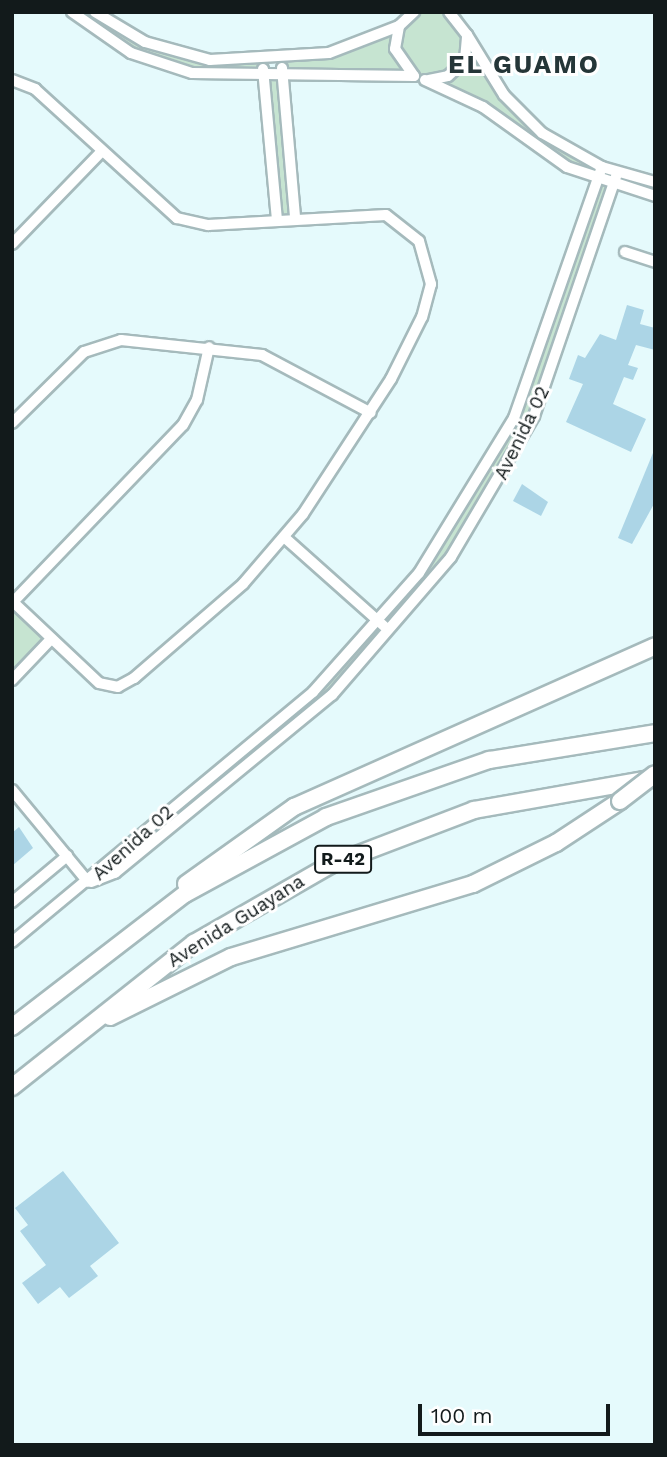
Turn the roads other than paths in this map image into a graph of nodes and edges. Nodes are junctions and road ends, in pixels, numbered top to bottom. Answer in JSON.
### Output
{"nodes":[{"id":1,"x":72,"y":12,"type":"edge"},
{"id":2,"x":95,"y":12,"type":"edge"},
{"id":3,"x":449,"y":12,"type":"edge"},
{"id":4,"x":408,"y":17,"type":"edge"},
{"id":5,"x":461,"y":18,"type":"edge"},
{"id":6,"x":467,"y":35,"type":"junction"},
{"id":7,"x":262,"y":59,"type":"junction"},
{"id":8,"x":281,"y":59,"type":"junction"},
{"id":9,"x":282,"y":73,"type":"junction"},
{"id":10,"x":263,"y":75,"type":"junction"},
{"id":11,"x":420,"y":78,"type":"junction"},
{"id":12,"x":12,"y":80,"type":"edge"},
{"id":13,"x":101,"y":152,"type":"junction"},
{"id":14,"x":602,"y":167,"type":"junction"},
{"id":15,"x":617,"y":173,"type":"junction"},
{"id":16,"x":598,"y":181,"type":"junction"},
{"id":17,"x":655,"y":182,"type":"edge"},
{"id":18,"x":613,"y":186,"type":"junction"},
{"id":19,"x":655,"y":196,"type":"edge"},
{"id":20,"x":295,"y":218,"type":"junction"},
{"id":21,"x":277,"y":220,"type":"junction"},
{"id":22,"x":12,"y":244,"type":"edge"},
{"id":23,"x":625,"y":253,"type":"dead end"},
{"id":24,"x":655,"y":262,"type":"edge"},
{"id":25,"x":558,"y":304,"type":"junction"},
{"id":26,"x":574,"y":310,"type":"junction"},
{"id":27,"x":209,"y":347,"type":"junction"},
{"id":28,"x":371,"y":412,"type":"junction"},
{"id":29,"x":12,"y":423,"type":"edge"},
{"id":30,"x":284,"y":537,"type":"junction"},
{"id":31,"x":13,"y":601,"type":"edge"},
{"id":32,"x":379,"y":622,"type":"junction"},
{"id":33,"x":391,"y":633,"type":"junction"},
{"id":34,"x":51,"y":639,"type":"junction"},
{"id":35,"x":655,"y":646,"type":"edge"},
{"id":36,"x":12,"y":680,"type":"edge"},
{"id":37,"x":655,"y":733,"type":"edge"},
{"id":38,"x":655,"y":776,"type":"edge"},
{"id":39,"x":12,"y":790,"type":"edge"},
{"id":40,"x":67,"y":856,"type":"junction"},
{"id":41,"x":88,"y":883,"type":"junction"},
{"id":42,"x":12,"y":902,"type":"edge"},
{"id":43,"x":131,"y":932,"type":"junction"},
{"id":44,"x":12,"y":942,"type":"edge"},
{"id":45,"x":12,"y":1027,"type":"edge"},
{"id":46,"x":74,"y":1037,"type":"junction"},
{"id":47,"x":12,"y":1087,"type":"edge"}],
"edges":[{"from":1,"to":10,"type":"street"},
{"from":2,"to":7,"type":"street"},
{"from":3,"to":5,"type":"street"},
{"from":4,"to":8,"type":"street"},
{"from":4,"to":11,"type":"street"},
{"from":5,"to":6,"type":"street"},
{"from":6,"to":11,"type":"street"},
{"from":6,"to":14,"type":"street"},
{"from":7,"to":8,"type":"street"},
{"from":7,"to":10,"type":"street"},
{"from":8,"to":9,"type":"street"},
{"from":9,"to":10,"type":"street"},
{"from":9,"to":11,"type":"street"},
{"from":9,"to":20,"type":"street"},
{"from":10,"to":21,"type":"street"},
{"from":11,"to":16,"type":"street"},
{"from":12,"to":13,"type":"street"},
{"from":13,"to":21,"type":"street"},
{"from":13,"to":22,"type":"street"},
{"from":14,"to":15,"type":"street"},
{"from":14,"to":16,"type":"street","name":"Avenida 02"},
{"from":15,"to":17,"type":"street"},
{"from":15,"to":18,"type":"street","name":"Avenida 02"},
{"from":16,"to":18,"type":"street"},
{"from":16,"to":25,"type":"street","name":"Avenida 02"},
{"from":18,"to":19,"type":"street"},
{"from":18,"to":26,"type":"street","name":"Avenida 02"},
{"from":20,"to":21,"type":"street"},
{"from":20,"to":28,"type":"street"},
{"from":23,"to":24,"type":"street"},
{"from":25,"to":26,"type":"street"},
{"from":25,"to":32,"type":"street","name":"Avenida 02"},
{"from":26,"to":33,"type":"street","name":"Avenida 02"},
{"from":27,"to":28,"type":"street"},
{"from":27,"to":29,"type":"street"},
{"from":27,"to":31,"type":"street"},
{"from":28,"to":30,"type":"street"},
{"from":30,"to":32,"type":"street"},
{"from":30,"to":34,"type":"street"},
{"from":31,"to":34,"type":"street"},
{"from":32,"to":33,"type":"street"},
{"from":32,"to":41,"type":"street","name":"Avenida 02"},
{"from":33,"to":41,"type":"street","name":"Avenida 02"},
{"from":34,"to":36,"type":"street"},
{"from":35,"to":43,"type":"main road"},
{"from":37,"to":43,"type":"main road","number":"R-42"},
{"from":38,"to":46,"type":"main road","bridge":true},
{"from":38,"to":46,"type":"main road","name":"Avenida Guayana","number":"R-42"},
{"from":39,"to":40,"type":"street"},
{"from":40,"to":41,"type":"street"},
{"from":40,"to":42,"type":"street"},
{"from":41,"to":44,"type":"street"},
{"from":43,"to":45,"type":"main road","number":"R-42"},
{"from":46,"to":47,"type":"main road","name":"Avenida Guayana","number":"R-42"}]}
